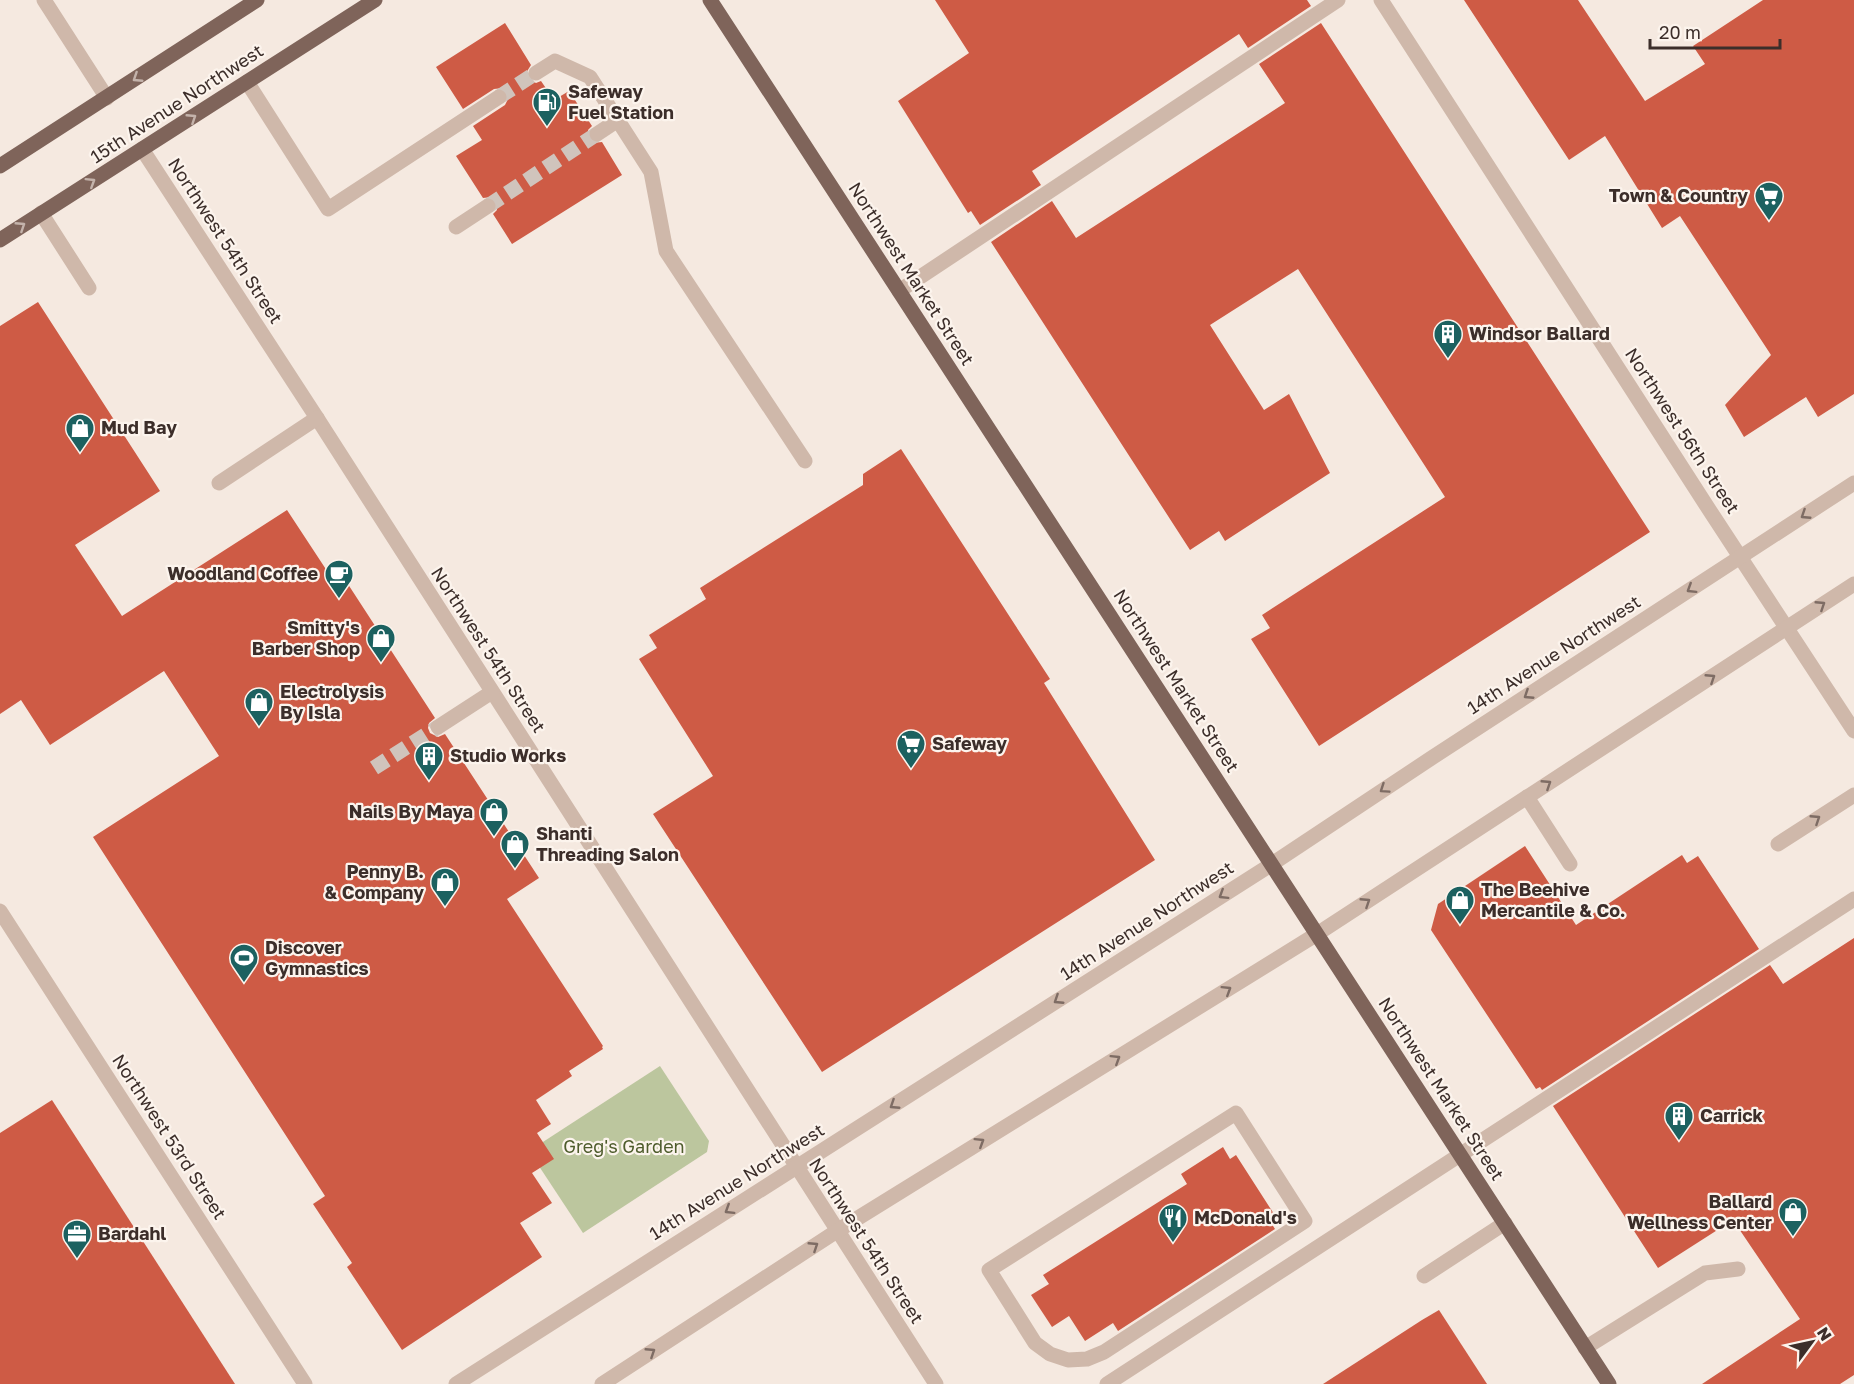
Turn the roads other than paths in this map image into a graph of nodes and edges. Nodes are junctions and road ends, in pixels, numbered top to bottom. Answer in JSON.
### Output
{"nodes":[{"id":1,"x":44,"y":0,"type":"edge"},
{"id":2,"x":257,"y":0,"type":"edge"},
{"id":3,"x":375,"y":0,"type":"edge"},
{"id":4,"x":710,"y":0,"type":"edge"},
{"id":5,"x":1338,"y":0,"type":"edge"},
{"id":6,"x":1381,"y":0,"type":"edge"},
{"id":7,"x":536,"y":73,"type":"tunnel mouth"},
{"id":8,"x":247,"y":82,"type":"junction"},
{"id":9,"x":499,"y":97,"type":"tunnel mouth"},
{"id":10,"x":107,"y":98,"type":"junction"},
{"id":11,"x":618,"y":120,"type":"junction"},
{"id":12,"x":597,"y":134,"type":"tunnel mouth"},
{"id":13,"x":142,"y":149,"type":"junction"},
{"id":14,"x":0,"y":166,"type":"edge"},
{"id":15,"x":488,"y":206,"type":"tunnel mouth"},
{"id":16,"x":41,"y":213,"type":"junction"},
{"id":17,"x":456,"y":227,"type":"dead end"},
{"id":18,"x":0,"y":240,"type":"edge"},
{"id":19,"x":89,"y":288,"type":"dead end"},
{"id":20,"x":899,"y":291,"type":"junction"},
{"id":21,"x":317,"y":418,"type":"junction"},
{"id":22,"x":805,"y":461,"type":"dead end"},
{"id":23,"x":219,"y":483,"type":"dead end"},
{"id":24,"x":1854,"y":483,"type":"edge"},
{"id":25,"x":1740,"y":557,"type":"junction"},
{"id":26,"x":1854,"y":584,"type":"edge"},
{"id":27,"x":1787,"y":627,"type":"junction"},
{"id":28,"x":492,"y":692,"type":"junction"},
{"id":29,"x":438,"y":727,"type":"tunnel mouth"},
{"id":30,"x":1854,"y":731,"type":"edge"},
{"id":31,"x":1854,"y":795,"type":"edge"},
{"id":32,"x":1527,"y":797,"type":"junction"},
{"id":33,"x":1779,"y":844,"type":"dead end"},
{"id":34,"x":1272,"y":864,"type":"junction"},
{"id":35,"x":1570,"y":864,"type":"dead end"},
{"id":36,"x":1854,"y":899,"type":"edge"},
{"id":37,"x":0,"y":911,"type":"edge"},
{"id":38,"x":1317,"y":934,"type":"junction"},
{"id":39,"x":1461,"y":1154,"type":"junction"},
{"id":40,"x":796,"y":1168,"type":"junction"},
{"id":41,"x":1505,"y":1223,"type":"junction"},
{"id":42,"x":837,"y":1231,"type":"junction"},
{"id":43,"x":1738,"y":1269,"type":"dead end"},
{"id":44,"x":989,"y":1270,"type":"joint"},
{"id":45,"x":1425,"y":1276,"type":"dead end"},
{"id":46,"x":1585,"y":1348,"type":"junction"},
{"id":47,"x":305,"y":1384,"type":"edge"},
{"id":48,"x":456,"y":1384,"type":"edge"},
{"id":49,"x":602,"y":1384,"type":"edge"},
{"id":50,"x":936,"y":1384,"type":"edge"},
{"id":51,"x":1107,"y":1384,"type":"edge"},
{"id":52,"x":1609,"y":1384,"type":"edge"}],
"edges":[{"from":1,"to":10,"type":"street"},
{"from":2,"to":10,"type":"main road","one_way":true},
{"from":3,"to":8,"type":"main road","name":"15th Avenue Northwest"},
{"from":4,"to":20,"type":"main road","name":"Northwest Market Street"},
{"from":5,"to":20,"type":"street"},
{"from":6,"to":25,"type":"street","name":"Northwest 56th Street"},
{"from":7,"to":11,"type":"street"},
{"from":8,"to":9,"type":"street"},
{"from":13,"to":8,"type":"main road","name":"15th Avenue Northwest","one_way":true},
{"from":10,"to":14,"type":"main road"},
{"from":11,"to":12,"type":"street"},
{"from":11,"to":22,"type":"street"},
{"from":16,"to":13,"type":"main road","name":"15th Avenue Northwest","one_way":true},
{"from":13,"to":21,"type":"street","name":"Northwest 54th Street"},
{"from":15,"to":17,"type":"street"},
{"from":18,"to":16,"type":"main road","name":"15th Avenue Northwest","one_way":true},
{"from":16,"to":19,"type":"street"},
{"from":20,"to":34,"type":"main road","name":"Northwest Market Street"},
{"from":21,"to":23,"type":"street"},
{"from":21,"to":28,"type":"street","name":"Northwest 54th Street"},
{"from":24,"to":25,"type":"street","name":"14th Avenue Northwest","one_way":true},
{"from":25,"to":27,"type":"street","name":"Northwest 56th Street"},
{"from":25,"to":34,"type":"street","name":"14th Avenue Northwest","one_way":true},
{"from":27,"to":26,"type":"street","one_way":true},
{"from":27,"to":30,"type":"street","name":"Northwest 56th Street"},
{"from":32,"to":27,"type":"street","one_way":true},
{"from":28,"to":29,"type":"street"},
{"from":28,"to":40,"type":"street","name":"Northwest 54th Street"},
{"from":33,"to":31,"type":"street","one_way":true},
{"from":32,"to":35,"type":"street"},
{"from":38,"to":32,"type":"street","one_way":true},
{"from":34,"to":38,"type":"main road","name":"Northwest Market Street"},
{"from":34,"to":40,"type":"street","name":"14th Avenue Northwest","one_way":true},
{"from":36,"to":39,"type":"street"},
{"from":37,"to":47,"type":"street","name":"Northwest 53rd Street"},
{"from":38,"to":39,"type":"main road","name":"Northwest Market Street"},
{"from":42,"to":38,"type":"street","one_way":true},
{"from":39,"to":41,"type":"main road","name":"Northwest Market Street"},
{"from":39,"to":51,"type":"street"},
{"from":40,"to":42,"type":"street","name":"Northwest 54th Street"},
{"from":40,"to":48,"type":"street","name":"14th Avenue Northwest","one_way":true},
{"from":41,"to":45,"type":"street"},
{"from":41,"to":46,"type":"main road","name":"Northwest Market Street"},
{"from":49,"to":42,"type":"street","one_way":true},
{"from":42,"to":50,"type":"street","name":"Northwest 54th Street"},
{"from":43,"to":46,"type":"street"},
{"from":44,"to":44,"type":"street"},
{"from":46,"to":52,"type":"main road","name":"Northwest Market Street"}]}
